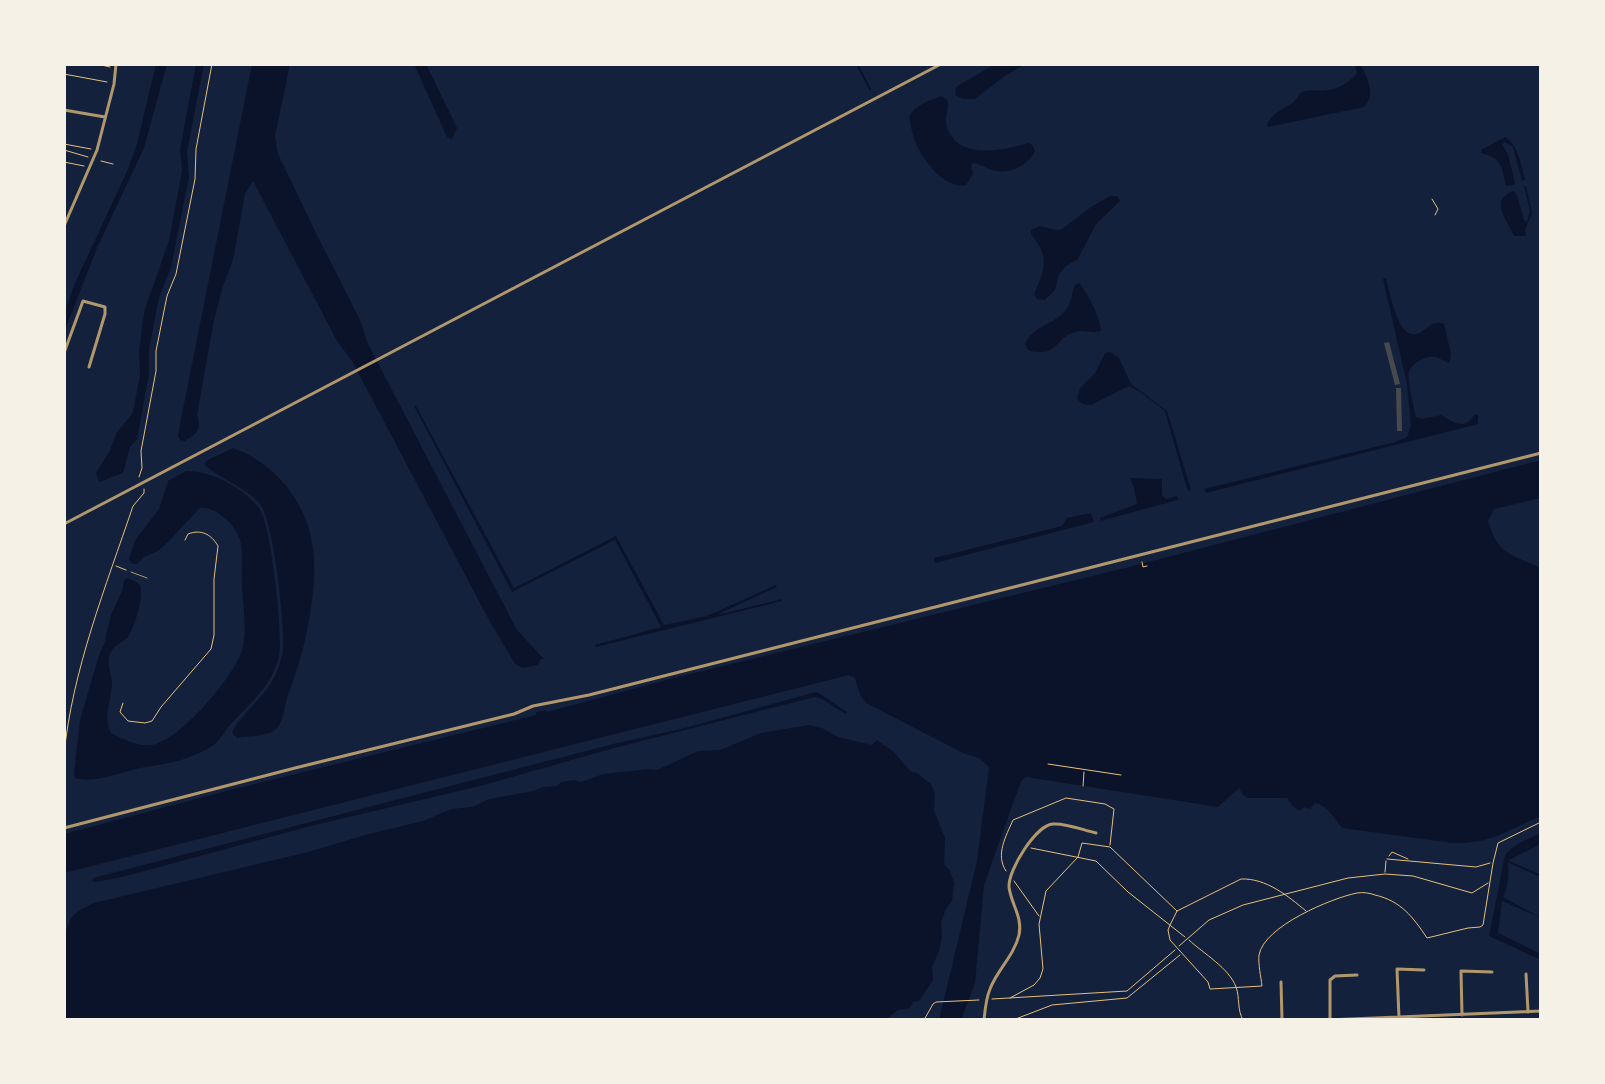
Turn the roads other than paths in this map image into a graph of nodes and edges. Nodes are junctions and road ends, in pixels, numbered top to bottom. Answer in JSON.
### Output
{"nodes":[{"id":1,"x":941,"y":64,"type":"edge"},
{"id":2,"x":116,"y":66,"type":"edge"},
{"id":3,"x":64,"y":110,"type":"edge"},
{"id":4,"x":105,"y":117,"type":"junction"},
{"id":5,"x":66,"y":216,"type":"edge"},
{"id":6,"x":64,"y":226,"type":"edge"},
{"id":7,"x":64,"y":353,"type":"edge"},
{"id":8,"x":89,"y":367,"type":"dead end"},
{"id":9,"x":1541,"y":453,"type":"edge"},
{"id":10,"x":64,"y":524,"type":"edge"},
{"id":11,"x":131,"y":572,"type":"road end"},
{"id":12,"x":147,"y":578,"type":"dead end"},
{"id":13,"x":64,"y":828,"type":"edge"},
{"id":14,"x":1096,"y":833,"type":"dead end"},
{"id":15,"x":1424,"y":970,"type":"dead end"},
{"id":16,"x":1492,"y":972,"type":"dead end"},
{"id":17,"x":1526,"y":974,"type":"dead end"},
{"id":18,"x":1357,"y":975,"type":"dead end"},
{"id":19,"x":1281,"y":982,"type":"dead end"},
{"id":20,"x":1541,"y":1011,"type":"edge"},
{"id":21,"x":1528,"y":1012,"type":"junction"},
{"id":22,"x":1462,"y":1015,"type":"junction"},
{"id":23,"x":1457,"y":1018,"type":"edge"},
{"id":24,"x":1396,"y":1019,"type":"edge"},
{"id":25,"x":984,"y":1020,"type":"edge"},
{"id":26,"x":1282,"y":1020,"type":"edge"},
{"id":27,"x":1328,"y":1020,"type":"edge"},
{"id":28,"x":1348,"y":1020,"type":"edge"}],
"edges":[{"from":1,"to":10,"type":"street"},
{"from":2,"to":4,"type":"street"},
{"from":3,"to":4,"type":"street"},
{"from":4,"to":5,"type":"street"},
{"from":5,"to":6,"type":"street"},
{"from":7,"to":8,"type":"street"},
{"from":9,"to":13,"type":"street"},
{"from":11,"to":12,"type":"lane"},
{"from":14,"to":25,"type":"street"},
{"from":15,"to":24,"type":"street"},
{"from":16,"to":22,"type":"street"},
{"from":17,"to":21,"type":"street"},
{"from":18,"to":27,"type":"street"},
{"from":19,"to":26,"type":"street"},
{"from":20,"to":21,"type":"street"},
{"from":21,"to":22,"type":"street"},
{"from":22,"to":23,"type":"street"},
{"from":23,"to":24,"type":"street"},
{"from":24,"to":28,"type":"street"},
{"from":27,"to":28,"type":"street"}]}
